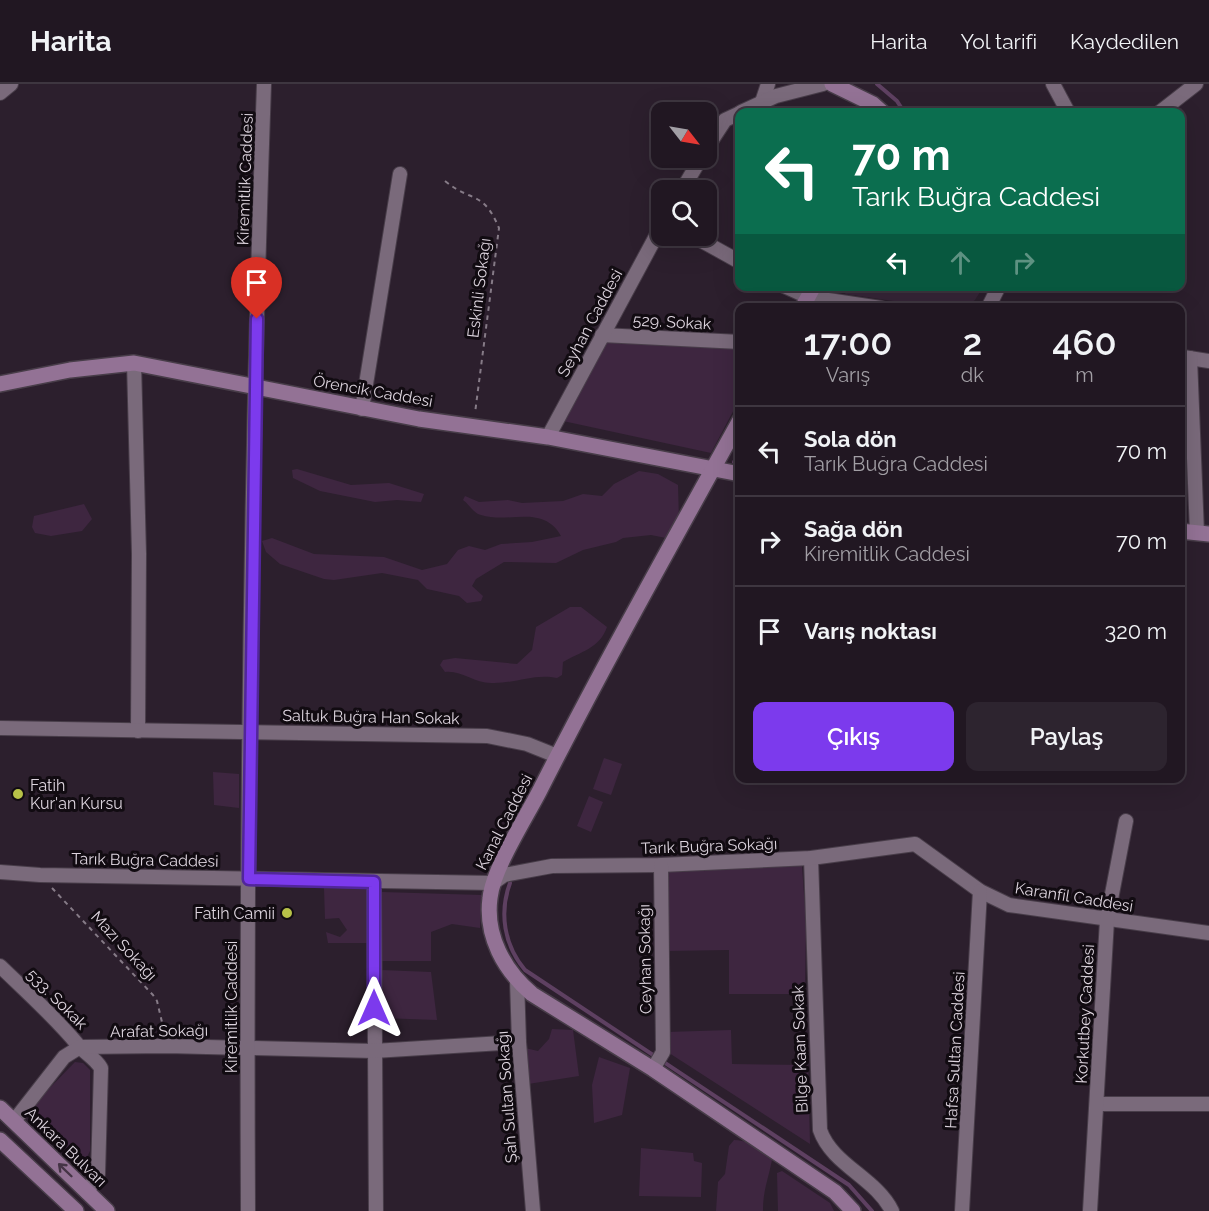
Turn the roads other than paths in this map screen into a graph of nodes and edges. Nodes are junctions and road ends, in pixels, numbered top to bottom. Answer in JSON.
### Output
{"nodes":[{"id":1,"x":11,"y":84,"type":"edge"},
{"id":2,"x":264,"y":84,"type":"edge"},
{"id":3,"x":768,"y":84,"type":"edge"},
{"id":4,"x":823,"y":84,"type":"edge"},
{"id":5,"x":832,"y":84,"type":"edge"},
{"id":6,"x":1053,"y":84,"type":"edge"},
{"id":7,"x":1196,"y":84,"type":"edge"},
{"id":8,"x":0,"y":93,"type":"edge"},
{"id":9,"x":762,"y":102,"type":"junction"},
{"id":10,"x":750,"y":108,"type":"edge"},
{"id":11,"x":878,"y":108,"type":"edge"},
{"id":12,"x":1066,"y":108,"type":"edge"},
{"id":13,"x":1165,"y":108,"type":"edge"},
{"id":14,"x":735,"y":115,"type":"edge"},
{"id":15,"x":717,"y":132,"type":"edge"},
{"id":16,"x":400,"y":174,"type":"dead end"},
{"id":17,"x":651,"y":245,"type":"edge"},
{"id":18,"x":711,"y":246,"type":"edge"},
{"id":19,"x":735,"y":259,"type":"edge"},
{"id":20,"x":796,"y":291,"type":"edge"},
{"id":21,"x":810,"y":297,"type":"edge"},
{"id":22,"x":844,"y":303,"type":"edge"},
{"id":23,"x":602,"y":335,"type":"junction"},
{"id":24,"x":735,"y":342,"type":"edge"},
{"id":25,"x":1185,"y":357,"type":"edge"},
{"id":26,"x":1209,"y":361,"type":"edge"},
{"id":27,"x":134,"y":363,"type":"junction"},
{"id":28,"x":0,"y":384,"type":"edge"},
{"id":29,"x":256,"y":388,"type":"junction"},
{"id":30,"x":362,"y":409,"type":"junction"},
{"id":31,"x":735,"y":429,"type":"edge"},
{"id":32,"x":548,"y":437,"type":"junction"},
{"id":33,"x":712,"y":469,"type":"junction"},
{"id":34,"x":735,"y":473,"type":"edge"},
{"id":35,"x":1185,"y":531,"type":"edge"},
{"id":36,"x":1203,"y":533,"type":"edge"},
{"id":37,"x":0,"y":728,"type":"edge"},
{"id":38,"x":138,"y":730,"type":"junction"},
{"id":39,"x":251,"y":732,"type":"junction"},
{"id":40,"x":557,"y":756,"type":"junction"},
{"id":41,"x":1126,"y":821,"type":"dead end"},
{"id":42,"x":915,"y":844,"type":"joint"},
{"id":43,"x":811,"y":858,"type":"junction"},
{"id":44,"x":661,"y":865,"type":"junction"},
{"id":45,"x":0,"y":872,"type":"edge"},
{"id":46,"x":249,"y":879,"type":"junction"},
{"id":47,"x":499,"y":879,"type":"junction"},
{"id":48,"x":374,"y":882,"type":"junction"},
{"id":49,"x":980,"y":891,"type":"junction"},
{"id":50,"x":1107,"y":920,"type":"junction"},
{"id":51,"x":1209,"y":933,"type":"edge"},
{"id":52,"x":0,"y":966,"type":"edge"},
{"id":53,"x":517,"y":981,"type":"junction"},
{"id":54,"x":519,"y":1042,"type":"junction"},
{"id":55,"x":80,"y":1047,"type":"junction"},
{"id":56,"x":247,"y":1047,"type":"junction"},
{"id":57,"x":374,"y":1051,"type":"junction"},
{"id":58,"x":654,"y":1069,"type":"junction"},
{"id":59,"x":1096,"y":1104,"type":"junction"},
{"id":60,"x":1209,"y":1104,"type":"edge"},
{"id":61,"x":0,"y":1108,"type":"edge"},
{"id":62,"x":14,"y":1121,"type":"junction"},
{"id":63,"x":0,"y":1140,"type":"edge"},
{"id":64,"x":87,"y":1192,"type":"junction"},
{"id":65,"x":76,"y":1211,"type":"edge"},
{"id":66,"x":107,"y":1211,"type":"edge"},
{"id":67,"x":248,"y":1211,"type":"edge"},
{"id":68,"x":376,"y":1211,"type":"edge"},
{"id":69,"x":532,"y":1211,"type":"edge"},
{"id":70,"x":853,"y":1211,"type":"edge"},
{"id":71,"x":892,"y":1211,"type":"edge"},
{"id":72,"x":962,"y":1211,"type":"edge"},
{"id":73,"x":1090,"y":1211,"type":"edge"}],
"edges":[{"from":1,"to":8,"type":"street"},
{"from":2,"to":29,"type":"street","name":"Kiremitlik Caddesi"},
{"from":3,"to":9,"type":"street"},
{"from":4,"to":9,"type":"street"},
{"from":5,"to":11,"type":"street"},
{"from":6,"to":12,"type":"street"},
{"from":7,"to":13,"type":"street"},
{"from":9,"to":10,"type":"street"},
{"from":14,"to":15,"type":"street"},
{"from":16,"to":30,"type":"street"},
{"from":17,"to":23,"type":"street","name":"Seyhan Caddesi"},
{"from":18,"to":19,"type":"street"},
{"from":20,"to":21,"type":"street"},
{"from":21,"to":22,"type":"street"},
{"from":23,"to":24,"type":"street","name":"529. Sokak"},
{"from":23,"to":32,"type":"street","name":"Seyhan Caddesi"},
{"from":25,"to":26,"type":"street"},
{"from":25,"to":36,"type":"street"},
{"from":27,"to":28,"type":"street","name":"Örencik Caddesi"},
{"from":27,"to":29,"type":"street","name":"Örencik Caddesi"},
{"from":27,"to":38,"type":"street"},
{"from":29,"to":30,"type":"street","name":"Örencik Caddesi"},
{"from":29,"to":39,"type":"street","name":"Kiremitlik Caddesi"},
{"from":30,"to":32,"type":"street","name":"Örencik Caddesi"},
{"from":31,"to":33,"type":"street","name":"Kanal Caddesi"},
{"from":32,"to":33,"type":"street","name":"Örencik Caddesi"},
{"from":33,"to":34,"type":"street","name":"Örencik Caddesi"},
{"from":33,"to":40,"type":"street","name":"Kanal Caddesi"},
{"from":35,"to":36,"type":"street"},
{"from":37,"to":38,"type":"street","name":"Saltuk Buğra Han Sokak"},
{"from":38,"to":39,"type":"street","name":"Saltuk Buğra Han Sokak"},
{"from":39,"to":40,"type":"street","name":"Saltuk Buğra Han Sokak"},
{"from":39,"to":46,"type":"street","name":"Kiremitlik Caddesi"},
{"from":40,"to":47,"type":"street","name":"Kanal Caddesi"},
{"from":41,"to":50,"type":"street","name":"Korkutbey Caddesi"},
{"from":42,"to":43,"type":"street","name":"Tarık Buğra Sokağı"},
{"from":42,"to":49,"type":"street","name":"Karanfil Caddesi"},
{"from":43,"to":44,"type":"street","name":"Tarık Buğra Sokağı"},
{"from":43,"to":71,"type":"street","name":"Bilge Kaan Sokak"},
{"from":44,"to":47,"type":"street","name":"Tarık Buğra Sokağı"},
{"from":44,"to":58,"type":"street","name":"Ceyhan Sokağı"},
{"from":45,"to":46,"type":"street","name":"Tarık Buğra Caddesi"},
{"from":46,"to":48,"type":"street","name":"Tarık Buğra Caddesi"},
{"from":46,"to":56,"type":"street","name":"Kiremitlik Caddesi"},
{"from":47,"to":48,"type":"street","name":"Tarık Buğra Caddesi"},
{"from":47,"to":53,"type":"street","name":"Kanal Caddesi"},
{"from":48,"to":57,"type":"street"},
{"from":49,"to":50,"type":"street","name":"Karanfil Caddesi"},
{"from":49,"to":72,"type":"street","name":"Hafsa Sultan Caddesi"},
{"from":50,"to":51,"type":"street","name":"Karanfil Caddesi"},
{"from":50,"to":59,"type":"street","name":"Korkutbey Caddesi"},
{"from":52,"to":55,"type":"street","name":"533. Sokak"},
{"from":53,"to":54,"type":"street","name":"Şah Sultan Sokağı"},
{"from":53,"to":58,"type":"street","name":"Kanal Caddesi"},
{"from":54,"to":57,"type":"street","name":"Arafat Sokağı"},
{"from":54,"to":69,"type":"street","name":"Şah Sultan Sokağı"},
{"from":55,"to":56,"type":"street","name":"Arafat Sokağı"},
{"from":55,"to":62,"type":"street"},
{"from":55,"to":64,"type":"street","name":"533. Sokak"},
{"from":56,"to":57,"type":"street","name":"Arafat Sokağı"},
{"from":56,"to":67,"type":"street","name":"Kiremitlik Caddesi"},
{"from":57,"to":68,"type":"street"},
{"from":58,"to":70,"type":"street","name":"Kanal Caddesi"},
{"from":59,"to":60,"type":"street"},
{"from":59,"to":73,"type":"street","name":"Korkutbey Caddesi"},
{"from":61,"to":62,"type":"street","name":"Ankara Bulvarı"},
{"from":64,"to":62,"type":"street","name":"Ankara Bulvarı","one_way":true},
{"from":63,"to":65,"type":"street"},
{"from":64,"to":66,"type":"street","name":"Ankara Bulvarı"}]}
